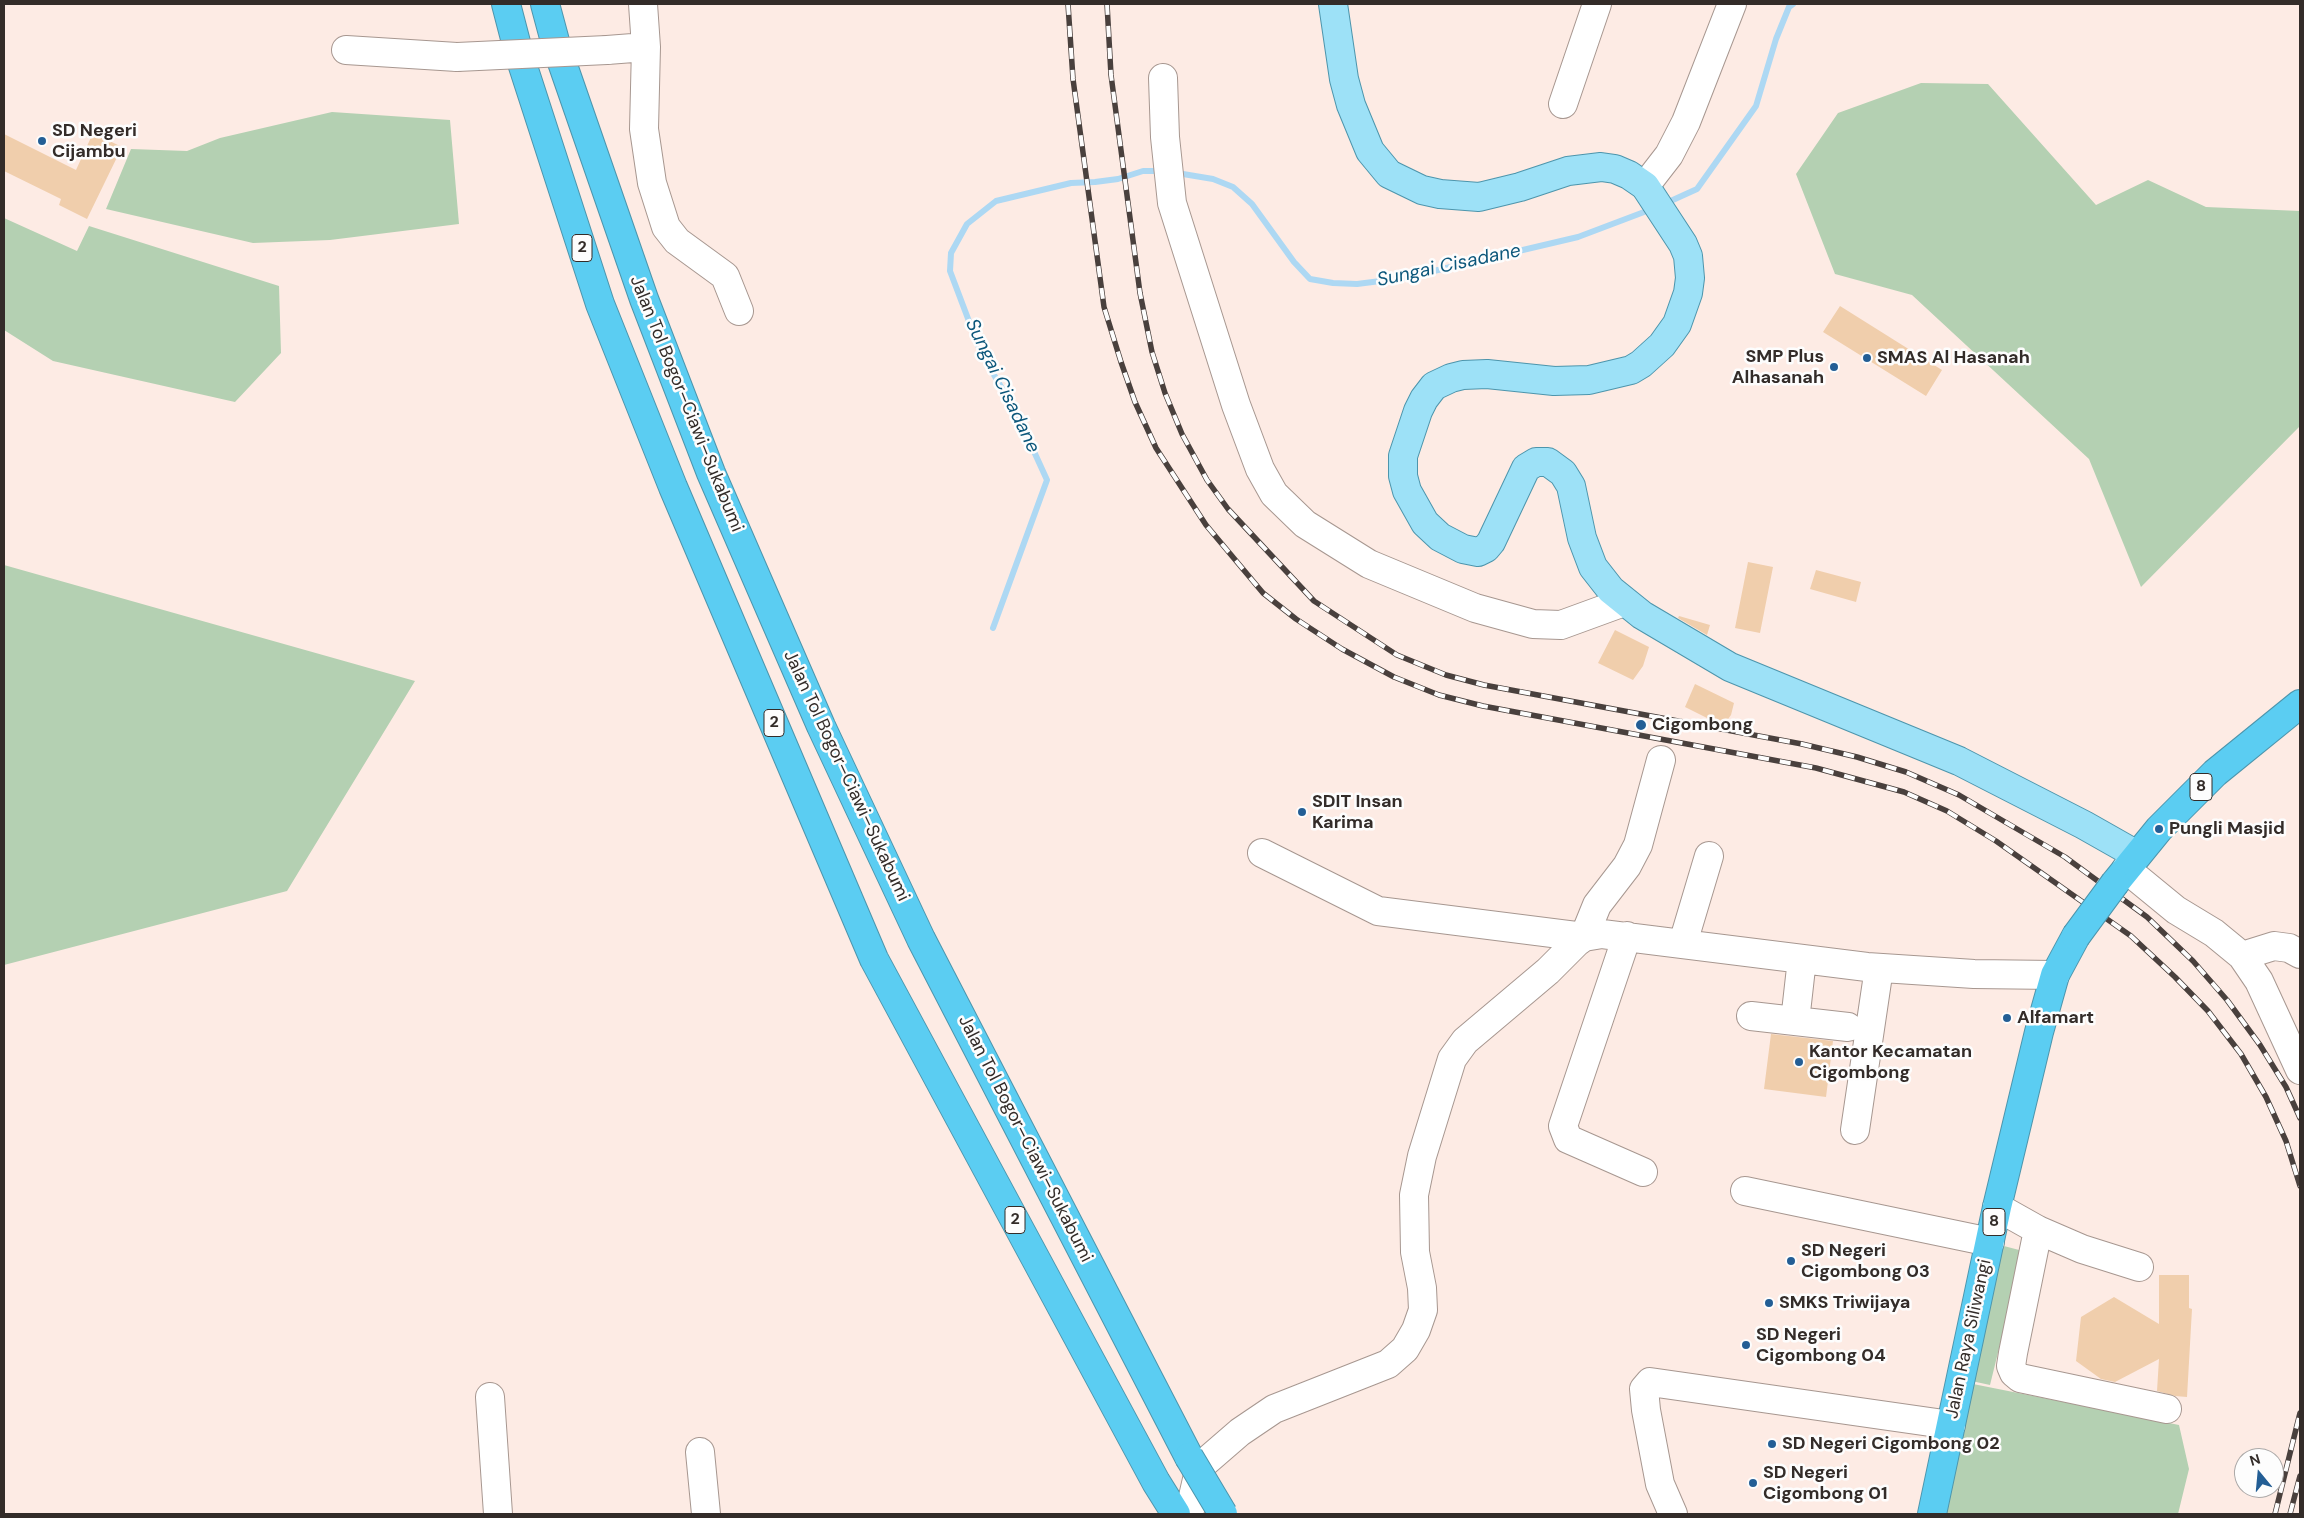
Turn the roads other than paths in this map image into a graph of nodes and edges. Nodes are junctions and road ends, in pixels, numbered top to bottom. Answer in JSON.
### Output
{"nodes":[{"id":1,"x":506,"y":4,"type":"edge"},
{"id":2,"x":545,"y":4,"type":"edge"},
{"id":3,"x":643,"y":4,"type":"edge"},
{"id":4,"x":1333,"y":4,"type":"edge"},
{"id":5,"x":1598,"y":4,"type":"edge"},
{"id":6,"x":1732,"y":4,"type":"edge"},
{"id":7,"x":646,"y":47,"type":"junction"},
{"id":8,"x":346,"y":50,"type":"dead end"},
{"id":9,"x":1163,"y":78,"type":"dead end"},
{"id":10,"x":1563,"y":104,"type":"dead end"},
{"id":11,"x":1650,"y":194,"type":"junction"},
{"id":12,"x":739,"y":311,"type":"dead end"},
{"id":13,"x":1624,"y":602,"type":"junction"},
{"id":14,"x":2300,"y":704,"type":"edge"},
{"id":15,"x":1661,"y":760,"type":"dead end"},
{"id":16,"x":1262,"y":853,"type":"dead end"},
{"id":17,"x":1709,"y":856,"type":"dead end"},
{"id":18,"x":2126,"y":869,"type":"junction"},
{"id":19,"x":1627,"y":936,"type":"junction"},
{"id":20,"x":1584,"y":937,"type":"junction"},
{"id":21,"x":1683,"y":943,"type":"junction"},
{"id":22,"x":2300,"y":954,"type":"edge"},
{"id":23,"x":2242,"y":956,"type":"junction"},
{"id":24,"x":1802,"y":959,"type":"junction"},
{"id":25,"x":1879,"y":968,"type":"junction"},
{"id":26,"x":2055,"y":975,"type":"junction"},
{"id":27,"x":1751,"y":1016,"type":"dead end"},
{"id":28,"x":1795,"y":1021,"type":"junction"},
{"id":29,"x":1848,"y":1027,"type":"dead end"},
{"id":30,"x":2300,"y":1070,"type":"edge"},
{"id":31,"x":1855,"y":1130,"type":"dead end"},
{"id":32,"x":1643,"y":1172,"type":"dead end"},
{"id":33,"x":1745,"y":1191,"type":"dead end"},
{"id":34,"x":1997,"y":1207,"type":"junction"},
{"id":35,"x":2038,"y":1230,"type":"junction"},
{"id":36,"x":1990,"y":1242,"type":"junction"},
{"id":37,"x":2139,"y":1267,"type":"dead end"},
{"id":38,"x":490,"y":1398,"type":"dead end"},
{"id":39,"x":2167,"y":1409,"type":"dead end"},
{"id":40,"x":1951,"y":1424,"type":"junction"},
{"id":41,"x":700,"y":1452,"type":"dead end"},
{"id":42,"x":498,"y":1514,"type":"edge"},
{"id":43,"x":706,"y":1514,"type":"edge"},
{"id":44,"x":1176,"y":1514,"type":"edge"},
{"id":45,"x":1189,"y":1514,"type":"edge"},
{"id":46,"x":1223,"y":1514,"type":"edge"},
{"id":47,"x":1673,"y":1514,"type":"edge"},
{"id":48,"x":1932,"y":1514,"type":"edge"}],
"edges":[{"from":1,"to":44,"type":"highway","number":"2"},
{"from":2,"to":46,"type":"highway","name":"Jalan Tol Bogor–Ciawi–Sukabumi","bridge":true},
{"from":3,"to":7,"type":"street"},
{"from":4,"to":11,"type":"main road"},
{"from":5,"to":10,"type":"street"},
{"from":6,"to":11,"type":"street"},
{"from":7,"to":8,"type":"street","bridge":true},
{"from":7,"to":12,"type":"street"},
{"from":9,"to":13,"type":"street"},
{"from":11,"to":13,"type":"main road"},
{"from":13,"to":18,"type":"main road"},
{"from":14,"to":18,"type":"highway","number":"8"},
{"from":15,"to":20,"type":"street"},
{"from":16,"to":20,"type":"street"},
{"from":17,"to":21,"type":"street"},
{"from":18,"to":23,"type":"street"},
{"from":18,"to":26,"type":"highway","name":"Jalan Raya Siliwangi","number":"8","bridge":true},
{"from":19,"to":20,"type":"street"},
{"from":19,"to":21,"type":"street"},
{"from":19,"to":32,"type":"street"},
{"from":20,"to":45,"type":"street"},
{"from":21,"to":24,"type":"street"},
{"from":22,"to":23,"type":"street"},
{"from":23,"to":30,"type":"street"},
{"from":24,"to":25,"type":"street"},
{"from":24,"to":28,"type":"street"},
{"from":25,"to":26,"type":"street"},
{"from":25,"to":31,"type":"street"},
{"from":26,"to":34,"type":"highway","name":"Jalan Raya Siliwangi","number":"8"},
{"from":27,"to":28,"type":"street"},
{"from":28,"to":29,"type":"street"},
{"from":33,"to":36,"type":"street"},
{"from":34,"to":35,"type":"street"},
{"from":34,"to":36,"type":"highway","name":"Jalan Raya Siliwangi","number":"8"},
{"from":35,"to":37,"type":"street"},
{"from":35,"to":39,"type":"street"},
{"from":36,"to":40,"type":"highway","name":"Jalan Raya Siliwangi","number":"8"},
{"from":38,"to":42,"type":"street"},
{"from":40,"to":47,"type":"street"},
{"from":40,"to":48,"type":"highway","name":"Jalan Raya Siliwangi","number":"8"},
{"from":41,"to":43,"type":"street"}]}
